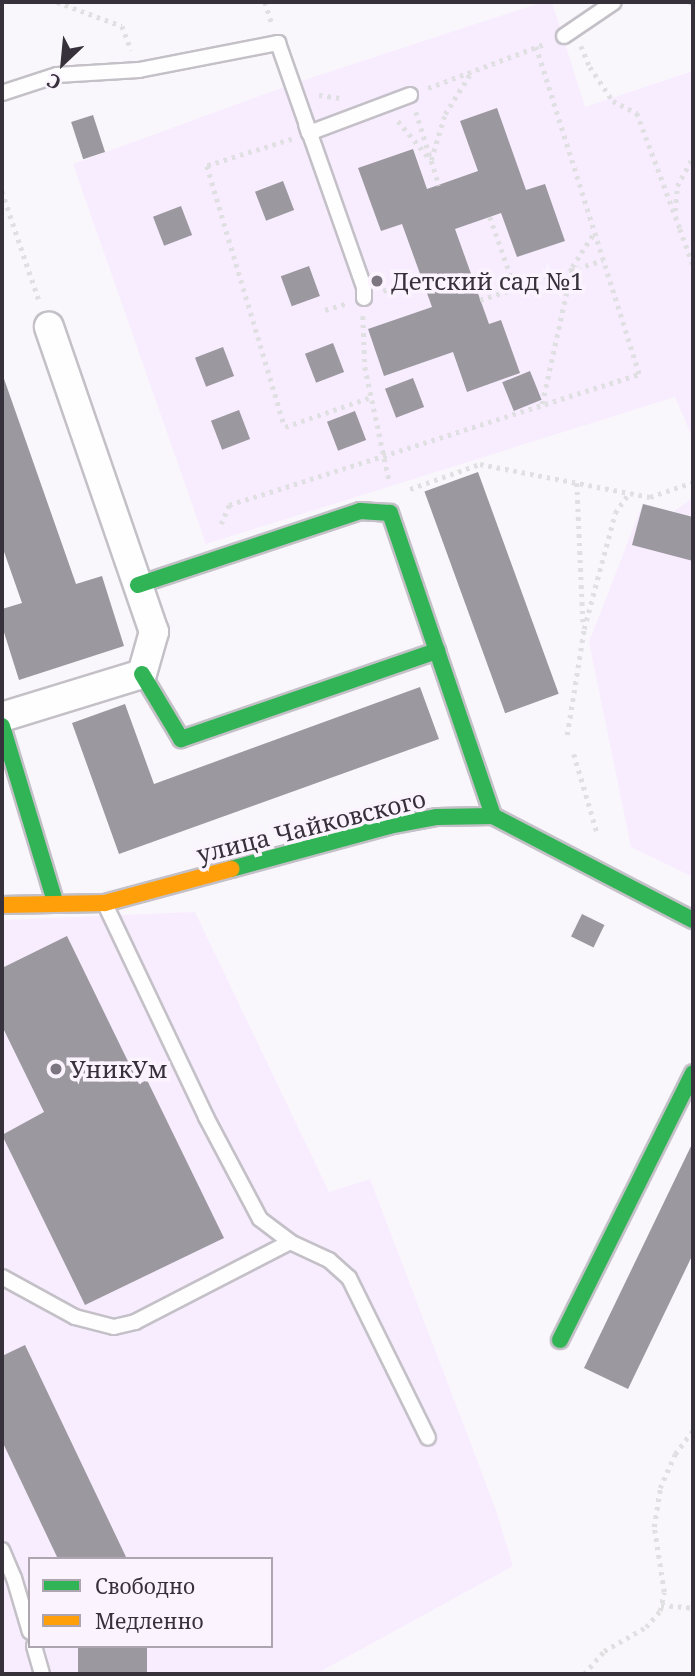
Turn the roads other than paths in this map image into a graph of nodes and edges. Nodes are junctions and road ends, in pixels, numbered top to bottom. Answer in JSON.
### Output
{"nodes":[{"id":1,"x":614,"y":2,"type":"edge"},
{"id":2,"x":569,"y":33,"type":"road end"},
{"id":3,"x":2,"y":93,"type":"edge"},
{"id":4,"x":410,"y":94,"type":"road end"},
{"id":5,"x":309,"y":133,"type":"junction"},
{"id":6,"x":364,"y":298,"type":"road end"},
{"id":7,"x":49,"y":327,"type":"road end"},
{"id":8,"x":138,"y":585,"type":"junction"},
{"id":9,"x":437,"y":651,"type":"junction"},
{"id":10,"x":142,"y":674,"type":"junction"},
{"id":11,"x":2,"y":717,"type":"edge"},
{"id":12,"x":2,"y":726,"type":"edge"},
{"id":13,"x":493,"y":816,"type":"junction"},
{"id":14,"x":55,"y":902,"type":"junction"},
{"id":15,"x":105,"y":903,"type":"junction"},
{"id":16,"x":2,"y":905,"type":"edge"},
{"id":17,"x":693,"y":920,"type":"edge"},
{"id":18,"x":693,"y":1073,"type":"edge"},
{"id":19,"x":290,"y":1242,"type":"junction"},
{"id":20,"x":2,"y":1277,"type":"edge"},
{"id":21,"x":560,"y":1340,"type":"dead end"},
{"id":22,"x":428,"y":1438,"type":"dead end"},
{"id":23,"x":2,"y":1550,"type":"edge"},
{"id":24,"x":28,"y":1625,"type":"edge"},
{"id":25,"x":35,"y":1648,"type":"edge"},
{"id":26,"x":42,"y":1674,"type":"edge"}],
"edges":[{"from":1,"to":2,"type":"lane"},
{"from":3,"to":5,"type":"lane"},
{"from":4,"to":5,"type":"lane"},
{"from":5,"to":6,"type":"lane"},
{"from":7,"to":8,"type":"street"},
{"from":8,"to":9,"type":"street"},
{"from":8,"to":10,"type":"street"},
{"from":9,"to":10,"type":"street"},
{"from":9,"to":13,"type":"street"},
{"from":10,"to":11,"type":"street"},
{"from":12,"to":14,"type":"street"},
{"from":13,"to":15,"type":"street","name":"улица Чайковского"},
{"from":13,"to":17,"type":"street","name":"улица Чайковского"},
{"from":14,"to":15,"type":"street","name":"улица Чайковского"},
{"from":14,"to":16,"type":"street","name":"улица Чайковского"},
{"from":15,"to":19,"type":"lane"},
{"from":18,"to":21,"type":"street"},
{"from":19,"to":20,"type":"lane"},
{"from":19,"to":22,"type":"lane"},
{"from":23,"to":24,"type":"lane"},
{"from":25,"to":26,"type":"lane"}]}
